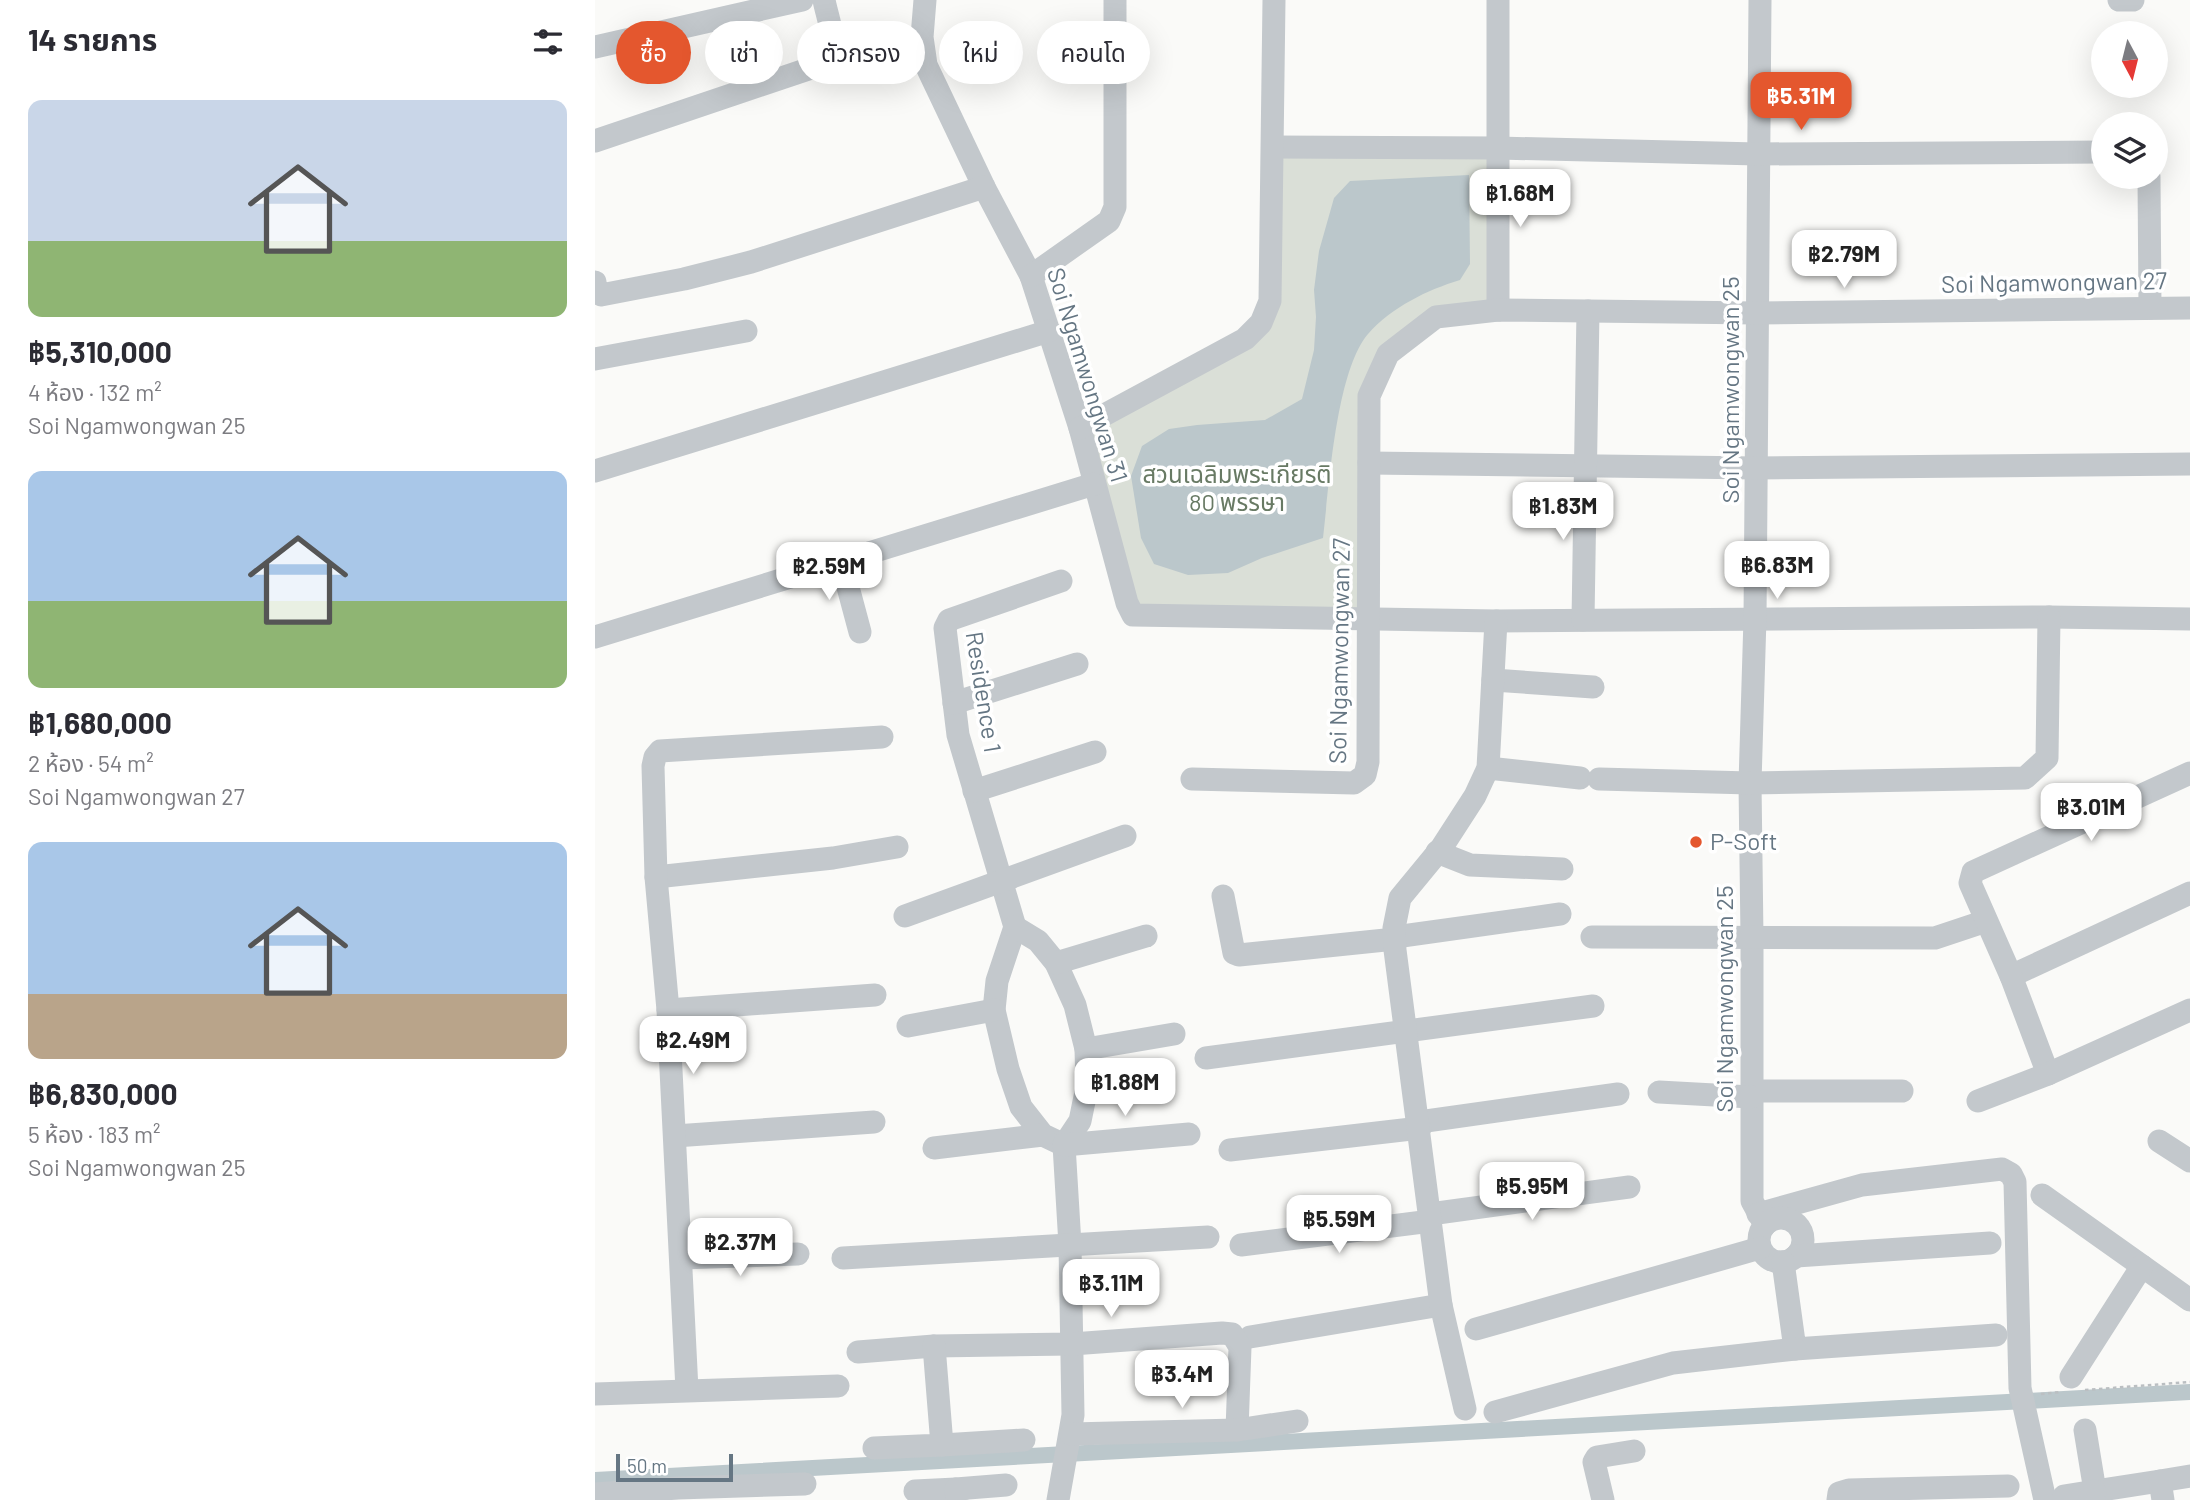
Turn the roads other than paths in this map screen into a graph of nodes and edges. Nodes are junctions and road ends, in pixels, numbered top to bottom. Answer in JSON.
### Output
{"nodes":[{"id":1,"x":802,"y":0,"type":"edge"},
{"id":2,"x":824,"y":0,"type":"edge"},
{"id":3,"x":925,"y":0,"type":"edge"},
{"id":4,"x":1115,"y":0,"type":"edge"},
{"id":5,"x":1274,"y":0,"type":"edge"},
{"id":6,"x":1498,"y":0,"type":"edge"},
{"id":7,"x":1760,"y":0,"type":"edge"},
{"id":8,"x":2119,"y":0,"type":"edge"},
{"id":9,"x":2133,"y":0,"type":"edge"},
{"id":10,"x":595,"y":47,"type":"edge"},
{"id":11,"x":595,"y":141,"type":"edge"},
{"id":12,"x":1273,"y":147,"type":"junction"},
{"id":13,"x":1498,"y":148,"type":"junction"},
{"id":14,"x":2091,"y":152,"type":"edge"},
{"id":15,"x":1758,"y":154,"type":"junction"},
{"id":16,"x":984,"y":187,"type":"junction"},
{"id":17,"x":2149,"y":189,"type":"edge"},
{"id":18,"x":1031,"y":276,"type":"junction"},
{"id":19,"x":595,"y":282,"type":"edge"},
{"id":20,"x":2190,"y":308,"type":"edge"},
{"id":21,"x":2150,"y":309,"type":"junction"},
{"id":22,"x":1498,"y":310,"type":"junction"},
{"id":23,"x":1588,"y":311,"type":"junction"},
{"id":24,"x":1757,"y":313,"type":"junction"},
{"id":25,"x":746,"y":331,"type":"dead end"},
{"id":26,"x":1049,"y":331,"type":"junction"},
{"id":27,"x":595,"y":359,"type":"edge"},
{"id":28,"x":1080,"y":428,"type":"junction"},
{"id":29,"x":1369,"y":463,"type":"junction"},
{"id":30,"x":2190,"y":464,"type":"edge"},
{"id":31,"x":1586,"y":465,"type":"junction"},
{"id":32,"x":1756,"y":468,"type":"junction"},
{"id":33,"x":595,"y":471,"type":"edge"},
{"id":34,"x":1094,"y":484,"type":"junction"},
{"id":35,"x":841,"y":561,"type":"junction"},
{"id":36,"x":1061,"y":581,"type":"dead end"},
{"id":37,"x":2049,"y":617,"type":"junction"},
{"id":38,"x":1367,"y":618,"type":"junction"},
{"id":39,"x":1755,"y":618,"type":"junction"},
{"id":40,"x":2190,"y":619,"type":"edge"},
{"id":41,"x":1583,"y":620,"type":"junction"},
{"id":42,"x":1496,"y":621,"type":"junction"},
{"id":43,"x":860,"y":632,"type":"dead end"},
{"id":44,"x":595,"y":637,"type":"edge"},
{"id":45,"x":1077,"y":664,"type":"dead end"},
{"id":46,"x":1493,"y":680,"type":"junction"},
{"id":47,"x":1593,"y":687,"type":"dead end"},
{"id":48,"x":954,"y":703,"type":"junction"},
{"id":49,"x":882,"y":737,"type":"dead end"},
{"id":50,"x":1095,"y":752,"type":"dead end"},
{"id":51,"x":1488,"y":768,"type":"junction"},
{"id":52,"x":2190,"y":773,"type":"edge"},
{"id":53,"x":1192,"y":779,"type":"dead end"},
{"id":54,"x":1750,"y":783,"type":"junction"},
{"id":55,"x":974,"y":791,"type":"junction"},
{"id":56,"x":1125,"y":836,"type":"dead end"},
{"id":57,"x":897,"y":847,"type":"dead end"},
{"id":58,"x":1437,"y":852,"type":"junction"},
{"id":59,"x":1562,"y":869,"type":"dead end"},
{"id":60,"x":656,"y":877,"type":"junction"},
{"id":61,"x":1002,"y":882,"type":"junction"},
{"id":62,"x":2190,"y":893,"type":"edge"},
{"id":63,"x":1223,"y":896,"type":"dead end"},
{"id":64,"x":1560,"y":914,"type":"dead end"},
{"id":65,"x":905,"y":916,"type":"dead end"},
{"id":66,"x":1986,"y":922,"type":"junction"},
{"id":67,"x":1015,"y":927,"type":"junction"},
{"id":68,"x":1146,"y":936,"type":"dead end"},
{"id":69,"x":1592,"y":937,"type":"dead end"},
{"id":70,"x":1395,"y":938,"type":"junction"},
{"id":71,"x":1752,"y":938,"type":"junction"},
{"id":72,"x":1056,"y":963,"type":"junction"},
{"id":73,"x":2011,"y":976,"type":"junction"},
{"id":74,"x":875,"y":995,"type":"dead end"},
{"id":75,"x":1593,"y":1006,"type":"dead end"},
{"id":76,"x":668,"y":1010,"type":"junction"},
{"id":77,"x":995,"y":1010,"type":"junction"},
{"id":78,"x":2190,"y":1010,"type":"edge"},
{"id":79,"x":908,"y":1026,"type":"dead end"},
{"id":80,"x":1406,"y":1032,"type":"junction"},
{"id":81,"x":1174,"y":1034,"type":"dead end"},
{"id":82,"x":1086,"y":1049,"type":"junction"},
{"id":83,"x":1206,"y":1058,"type":"dead end"},
{"id":84,"x":2048,"y":1073,"type":"junction"},
{"id":85,"x":1902,"y":1091,"type":"dead end"},
{"id":86,"x":1659,"y":1092,"type":"dead end"},
{"id":87,"x":1618,"y":1094,"type":"dead end"},
{"id":88,"x":1751,"y":1094,"type":"junction"},
{"id":89,"x":1978,"y":1101,"type":"dead end"},
{"id":90,"x":874,"y":1122,"type":"dead end"},
{"id":91,"x":1420,"y":1125,"type":"junction"},
{"id":92,"x":1189,"y":1134,"type":"dead end"},
{"id":93,"x":1043,"y":1135,"type":"junction"},
{"id":94,"x":675,"y":1136,"type":"junction"},
{"id":95,"x":2159,"y":1141,"type":"dead end"},
{"id":96,"x":1064,"y":1145,"type":"junction"},
{"id":97,"x":935,"y":1148,"type":"dead end"},
{"id":98,"x":1230,"y":1150,"type":"dead end"},
{"id":99,"x":2190,"y":1161,"type":"edge"},
{"id":100,"x":1629,"y":1187,"type":"dead end"},
{"id":101,"x":2042,"y":1195,"type":"dead end"},
{"id":102,"x":1758,"y":1213,"type":"junction"},
{"id":103,"x":1431,"y":1217,"type":"junction"},
{"id":104,"x":1208,"y":1237,"type":"dead end"},
{"id":105,"x":1990,"y":1243,"type":"dead end"},
{"id":106,"x":1070,"y":1245,"type":"junction"},
{"id":107,"x":1241,"y":1245,"type":"dead end"},
{"id":108,"x":1760,"y":1248,"type":"junction"},
{"id":109,"x":798,"y":1254,"type":"dead end"},
{"id":110,"x":681,"y":1258,"type":"junction"},
{"id":111,"x":843,"y":1258,"type":"dead end"},
{"id":112,"x":1790,"y":1259,"type":"junction"},
{"id":113,"x":2143,"y":1266,"type":"junction"},
{"id":114,"x":2190,"y":1300,"type":"edge"},
{"id":115,"x":1441,"y":1305,"type":"junction"},
{"id":116,"x":1476,"y":1329,"type":"dead end"},
{"id":117,"x":1996,"y":1335,"type":"dead end"},
{"id":118,"x":1250,"y":1337,"type":"dead end"},
{"id":119,"x":1072,"y":1344,"type":"junction"},
{"id":120,"x":934,"y":1346,"type":"junction"},
{"id":121,"x":1795,"y":1349,"type":"junction"},
{"id":122,"x":858,"y":1352,"type":"dead end"},
{"id":123,"x":838,"y":1386,"type":"dead end"},
{"id":124,"x":2074,"y":1386,"type":"road end"},
{"id":125,"x":687,"y":1390,"type":"junction"},
{"id":126,"x":595,"y":1394,"type":"edge"},
{"id":127,"x":1465,"y":1409,"type":"dead end"},
{"id":128,"x":1495,"y":1412,"type":"dead end"},
{"id":129,"x":1297,"y":1421,"type":"dead end"},
{"id":130,"x":1237,"y":1430,"type":"junction"},
{"id":131,"x":2085,"y":1430,"type":"dead end"},
{"id":132,"x":1070,"y":1438,"type":"junction"},
{"id":133,"x":1024,"y":1440,"type":"dead end"},
{"id":134,"x":941,"y":1445,"type":"junction"},
{"id":135,"x":874,"y":1448,"type":"dead end"},
{"id":136,"x":1634,"y":1451,"type":"dead end"},
{"id":137,"x":2190,"y":1476,"type":"edge"},
{"id":138,"x":805,"y":1484,"type":"dead end"},
{"id":139,"x":1006,"y":1485,"type":"dead end"},
{"id":140,"x":2008,"y":1486,"type":"dead end"},
{"id":141,"x":2162,"y":1490,"type":"edge"},
{"id":142,"x":915,"y":1491,"type":"dead end"},
{"id":143,"x":2095,"y":1491,"type":"junction"},
{"id":144,"x":595,"y":1494,"type":"edge"},
{"id":145,"x":956,"y":1494,"type":"edge"},
{"id":146,"x":1838,"y":1496,"type":"edge"},
{"id":147,"x":2054,"y":1498,"type":"edge"},
{"id":148,"x":1058,"y":1500,"type":"edge"},
{"id":149,"x":1603,"y":1500,"type":"edge"}],
"edges":[{"from":1,"to":10,"type":"street"},
{"from":2,"to":11,"type":"street"},
{"from":3,"to":16,"type":"street","name":"Soi Ngamwongwan 31"},
{"from":4,"to":18,"type":"street"},
{"from":5,"to":12,"type":"street"},
{"from":6,"to":13,"type":"street"},
{"from":7,"to":15,"type":"street","name":"Soi Ngamwongwan 25"},
{"from":8,"to":9,"type":"street"},
{"from":12,"to":13,"type":"street"},
{"from":12,"to":28,"type":"street"},
{"from":13,"to":15,"type":"street"},
{"from":13,"to":22,"type":"street"},
{"from":14,"to":15,"type":"street"},
{"from":15,"to":24,"type":"street","name":"Soi Ngamwongwan 25"},
{"from":16,"to":18,"type":"street","name":"Soi Ngamwongwan 31"},
{"from":16,"to":19,"type":"street"},
{"from":17,"to":21,"type":"street"},
{"from":18,"to":26,"type":"street","name":"Soi Ngamwongwan 31"},
{"from":20,"to":21,"type":"street","name":"Soi Ngamwongwan 27"},
{"from":21,"to":24,"type":"street","name":"Soi Ngamwongwan 27"},
{"from":22,"to":23,"type":"street","name":"Soi Ngamwongwan 27"},
{"from":22,"to":29,"type":"street","name":"Soi Ngamwongwan 27"},
{"from":23,"to":24,"type":"street","name":"Soi Ngamwongwan 27"},
{"from":23,"to":31,"type":"street"},
{"from":24,"to":32,"type":"street","name":"Soi Ngamwongwan 25"},
{"from":25,"to":27,"type":"street"},
{"from":26,"to":28,"type":"street","name":"Soi Ngamwongwan 31"},
{"from":26,"to":33,"type":"street"},
{"from":28,"to":34,"type":"street","name":"Soi Ngamwongwan 31"},
{"from":29,"to":31,"type":"street"},
{"from":29,"to":38,"type":"street","name":"Soi Ngamwongwan 27"},
{"from":30,"to":32,"type":"street"},
{"from":31,"to":32,"type":"street"},
{"from":31,"to":41,"type":"street"},
{"from":32,"to":39,"type":"street","name":"Soi Ngamwongwan 25"},
{"from":34,"to":35,"type":"street"},
{"from":34,"to":38,"type":"street","name":"Soi Ngamwongwan 31"},
{"from":35,"to":43,"type":"street"},
{"from":35,"to":44,"type":"street"},
{"from":36,"to":48,"type":"street","name":"Residence 1"},
{"from":37,"to":39,"type":"street"},
{"from":37,"to":40,"type":"street"},
{"from":37,"to":54,"type":"street"},
{"from":38,"to":42,"type":"street"},
{"from":38,"to":53,"type":"street","name":"Soi Ngamwongwan 27"},
{"from":39,"to":41,"type":"street"},
{"from":39,"to":54,"type":"street","name":"Soi Ngamwongwan 25"},
{"from":41,"to":42,"type":"street"},
{"from":42,"to":46,"type":"street"},
{"from":45,"to":48,"type":"street"},
{"from":46,"to":47,"type":"street"},
{"from":46,"to":51,"type":"street"},
{"from":48,"to":55,"type":"street","name":"Residence 1"},
{"from":49,"to":60,"type":"street"},
{"from":50,"to":55,"type":"street"},
{"from":51,"to":54,"type":"street"},
{"from":51,"to":58,"type":"street"},
{"from":52,"to":66,"type":"street"},
{"from":54,"to":71,"type":"street","name":"Soi Ngamwongwan 25"},
{"from":55,"to":61,"type":"street","name":"Residence 1"},
{"from":56,"to":61,"type":"street"},
{"from":57,"to":60,"type":"street"},
{"from":58,"to":59,"type":"street"},
{"from":58,"to":70,"type":"street"},
{"from":60,"to":76,"type":"street"},
{"from":61,"to":65,"type":"street"},
{"from":61,"to":67,"type":"street","name":"Residence 1"},
{"from":62,"to":73,"type":"street"},
{"from":63,"to":70,"type":"street"},
{"from":64,"to":70,"type":"street"},
{"from":66,"to":71,"type":"street"},
{"from":66,"to":73,"type":"street"},
{"from":67,"to":72,"type":"street"},
{"from":67,"to":77,"type":"street"},
{"from":68,"to":72,"type":"street"},
{"from":69,"to":71,"type":"street"},
{"from":70,"to":80,"type":"street"},
{"from":71,"to":88,"type":"street","name":"Soi Ngamwongwan 25"},
{"from":72,"to":82,"type":"street"},
{"from":73,"to":84,"type":"street"},
{"from":74,"to":76,"type":"street"},
{"from":75,"to":80,"type":"street"},
{"from":76,"to":94,"type":"street"},
{"from":77,"to":79,"type":"street"},
{"from":77,"to":93,"type":"street"},
{"from":78,"to":84,"type":"street"},
{"from":80,"to":83,"type":"street"},
{"from":80,"to":91,"type":"street"},
{"from":81,"to":82,"type":"street"},
{"from":82,"to":96,"type":"street"},
{"from":84,"to":89,"type":"street"},
{"from":85,"to":88,"type":"street"},
{"from":86,"to":88,"type":"street"},
{"from":87,"to":91,"type":"street"},
{"from":88,"to":102,"type":"street","name":"Soi Ngamwongwan 25"},
{"from":90,"to":94,"type":"street"},
{"from":91,"to":98,"type":"street"},
{"from":91,"to":103,"type":"street"},
{"from":92,"to":96,"type":"street"},
{"from":93,"to":96,"type":"street"},
{"from":93,"to":97,"type":"street"},
{"from":94,"to":110,"type":"street"},
{"from":95,"to":99,"type":"street"},
{"from":96,"to":106,"type":"street"},
{"from":100,"to":103,"type":"street"},
{"from":101,"to":113,"type":"street"},
{"from":102,"to":108,"type":"street","name":"Soi Ngamwongwan 25"},
{"from":102,"to":112,"type":"street"},
{"from":102,"to":147,"type":"street"},
{"from":103,"to":107,"type":"street"},
{"from":103,"to":115,"type":"street"},
{"from":104,"to":106,"type":"street"},
{"from":105,"to":112,"type":"street"},
{"from":106,"to":111,"type":"street"},
{"from":106,"to":119,"type":"street"},
{"from":108,"to":112,"type":"street"},
{"from":108,"to":116,"type":"street"},
{"from":109,"to":110,"type":"street"},
{"from":110,"to":125,"type":"street"},
{"from":112,"to":121,"type":"street"},
{"from":113,"to":114,"type":"street"},
{"from":113,"to":124,"type":"street"},
{"from":115,"to":118,"type":"street"},
{"from":115,"to":127,"type":"street"},
{"from":117,"to":121,"type":"street"},
{"from":119,"to":120,"type":"street"},
{"from":119,"to":130,"type":"street"},
{"from":119,"to":132,"type":"street"},
{"from":120,"to":122,"type":"street"},
{"from":120,"to":134,"type":"street"},
{"from":121,"to":128,"type":"street"},
{"from":123,"to":125,"type":"street"},
{"from":125,"to":126,"type":"street"},
{"from":129,"to":130,"type":"street"},
{"from":130,"to":132,"type":"street"},
{"from":131,"to":143,"type":"street"},
{"from":132,"to":148,"type":"street"},
{"from":133,"to":134,"type":"street"},
{"from":134,"to":135,"type":"street"},
{"from":136,"to":149,"type":"street"},
{"from":137,"to":141,"type":"street"},
{"from":138,"to":144,"type":"street"},
{"from":139,"to":145,"type":"street"},
{"from":140,"to":146,"type":"street"},
{"from":141,"to":143,"type":"street"},
{"from":142,"to":145,"type":"street"},
{"from":143,"to":147,"type":"street"}]}
